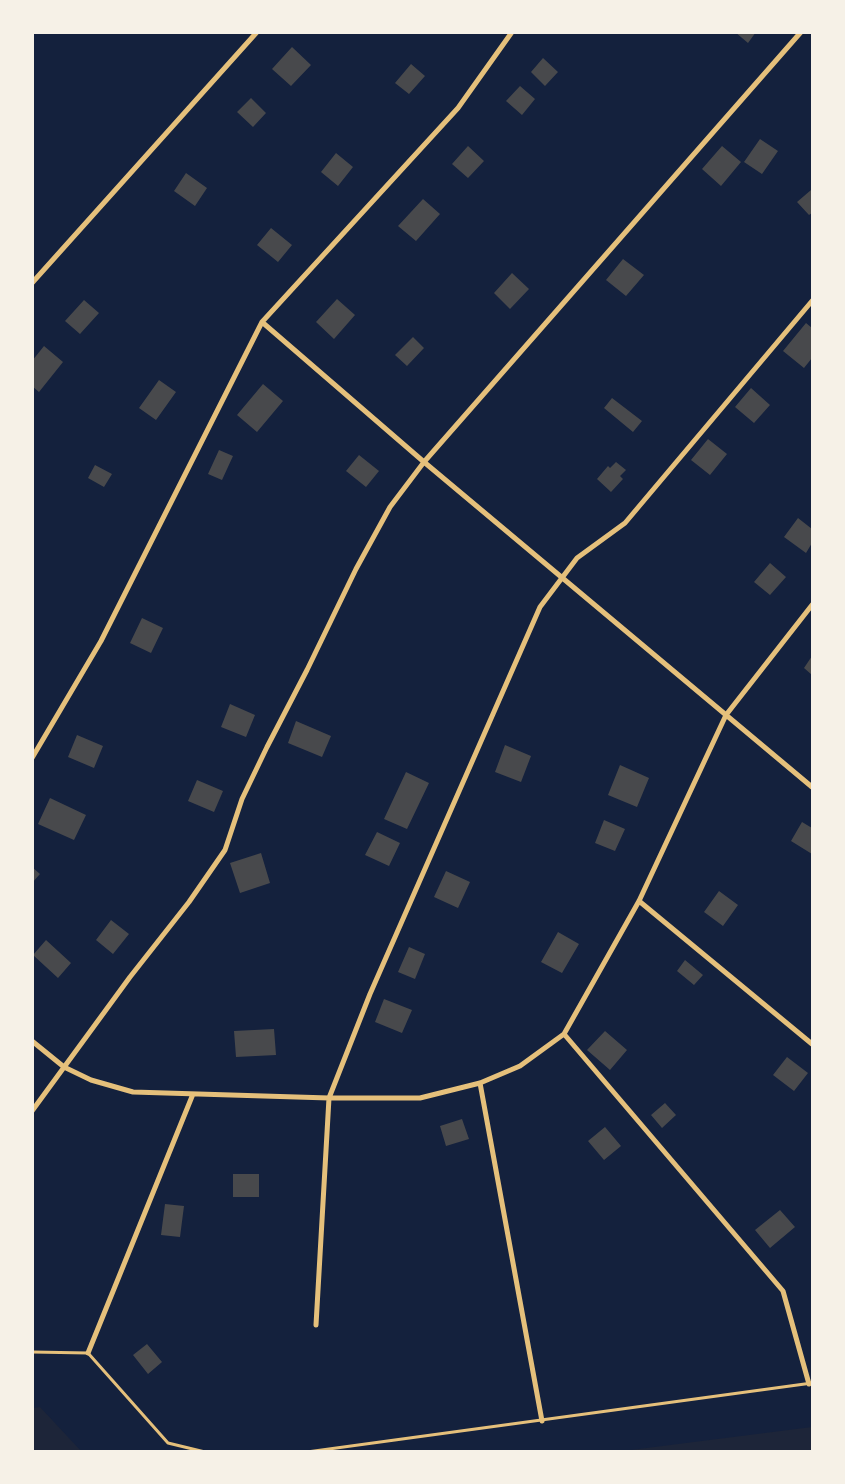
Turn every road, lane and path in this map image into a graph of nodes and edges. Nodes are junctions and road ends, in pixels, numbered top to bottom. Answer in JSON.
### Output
{"nodes":[{"id":1,"x":257,"y":32,"type":"edge"},
{"id":2,"x":512,"y":32,"type":"edge"},
{"id":3,"x":801,"y":32,"type":"edge"},
{"id":4,"x":32,"y":283,"type":"edge"},
{"id":5,"x":812,"y":300,"type":"edge"},
{"id":6,"x":262,"y":322,"type":"junction"},
{"id":7,"x":424,"y":462,"type":"junction"},
{"id":8,"x":562,"y":578,"type":"junction"},
{"id":9,"x":812,"y":605,"type":"edge"},
{"id":10,"x":726,"y":715,"type":"junction"},
{"id":11,"x":32,"y":758,"type":"edge"},
{"id":12,"x":812,"y":787,"type":"edge"},
{"id":13,"x":639,"y":901,"type":"junction"},
{"id":14,"x":564,"y":1034,"type":"junction"},
{"id":15,"x":32,"y":1041,"type":"edge"},
{"id":16,"x":812,"y":1044,"type":"edge"},
{"id":17,"x":64,"y":1067,"type":"junction"},
{"id":18,"x":480,"y":1083,"type":"junction"},
{"id":19,"x":193,"y":1094,"type":"junction"},
{"id":20,"x":329,"y":1098,"type":"junction"},
{"id":21,"x":32,"y":1111,"type":"edge"},
{"id":22,"x":316,"y":1325,"type":"dead end"},
{"id":23,"x":32,"y":1352,"type":"edge"},
{"id":24,"x":88,"y":1352,"type":"junction"},
{"id":25,"x":811,"y":1384,"type":"edge"},
{"id":26,"x":542,"y":1421,"type":"junction"},
{"id":27,"x":205,"y":1452,"type":"edge"},
{"id":28,"x":307,"y":1452,"type":"edge"}],
"edges":[{"from":1,"to":4,"type":"street"},
{"from":2,"to":6,"type":"street"},
{"from":3,"to":7,"type":"street"},
{"from":5,"to":8,"type":"street"},
{"from":6,"to":7,"type":"street"},
{"from":6,"to":11,"type":"street"},
{"from":7,"to":8,"type":"street"},
{"from":7,"to":17,"type":"street"},
{"from":8,"to":10,"type":"street"},
{"from":8,"to":20,"type":"street"},
{"from":9,"to":10,"type":"street"},
{"from":10,"to":12,"type":"street"},
{"from":10,"to":13,"type":"street"},
{"from":13,"to":14,"type":"street"},
{"from":13,"to":16,"type":"street"},
{"from":14,"to":18,"type":"street"},
{"from":14,"to":25,"type":"street"},
{"from":15,"to":17,"type":"street"},
{"from":17,"to":19,"type":"street"},
{"from":17,"to":21,"type":"street"},
{"from":18,"to":20,"type":"street"},
{"from":18,"to":26,"type":"street"},
{"from":19,"to":20,"type":"street"},
{"from":19,"to":24,"type":"street"},
{"from":20,"to":22,"type":"street"},
{"from":23,"to":24,"type":"lane"},
{"from":24,"to":27,"type":"lane"},
{"from":25,"to":26,"type":"lane"},
{"from":26,"to":28,"type":"lane"}]}
